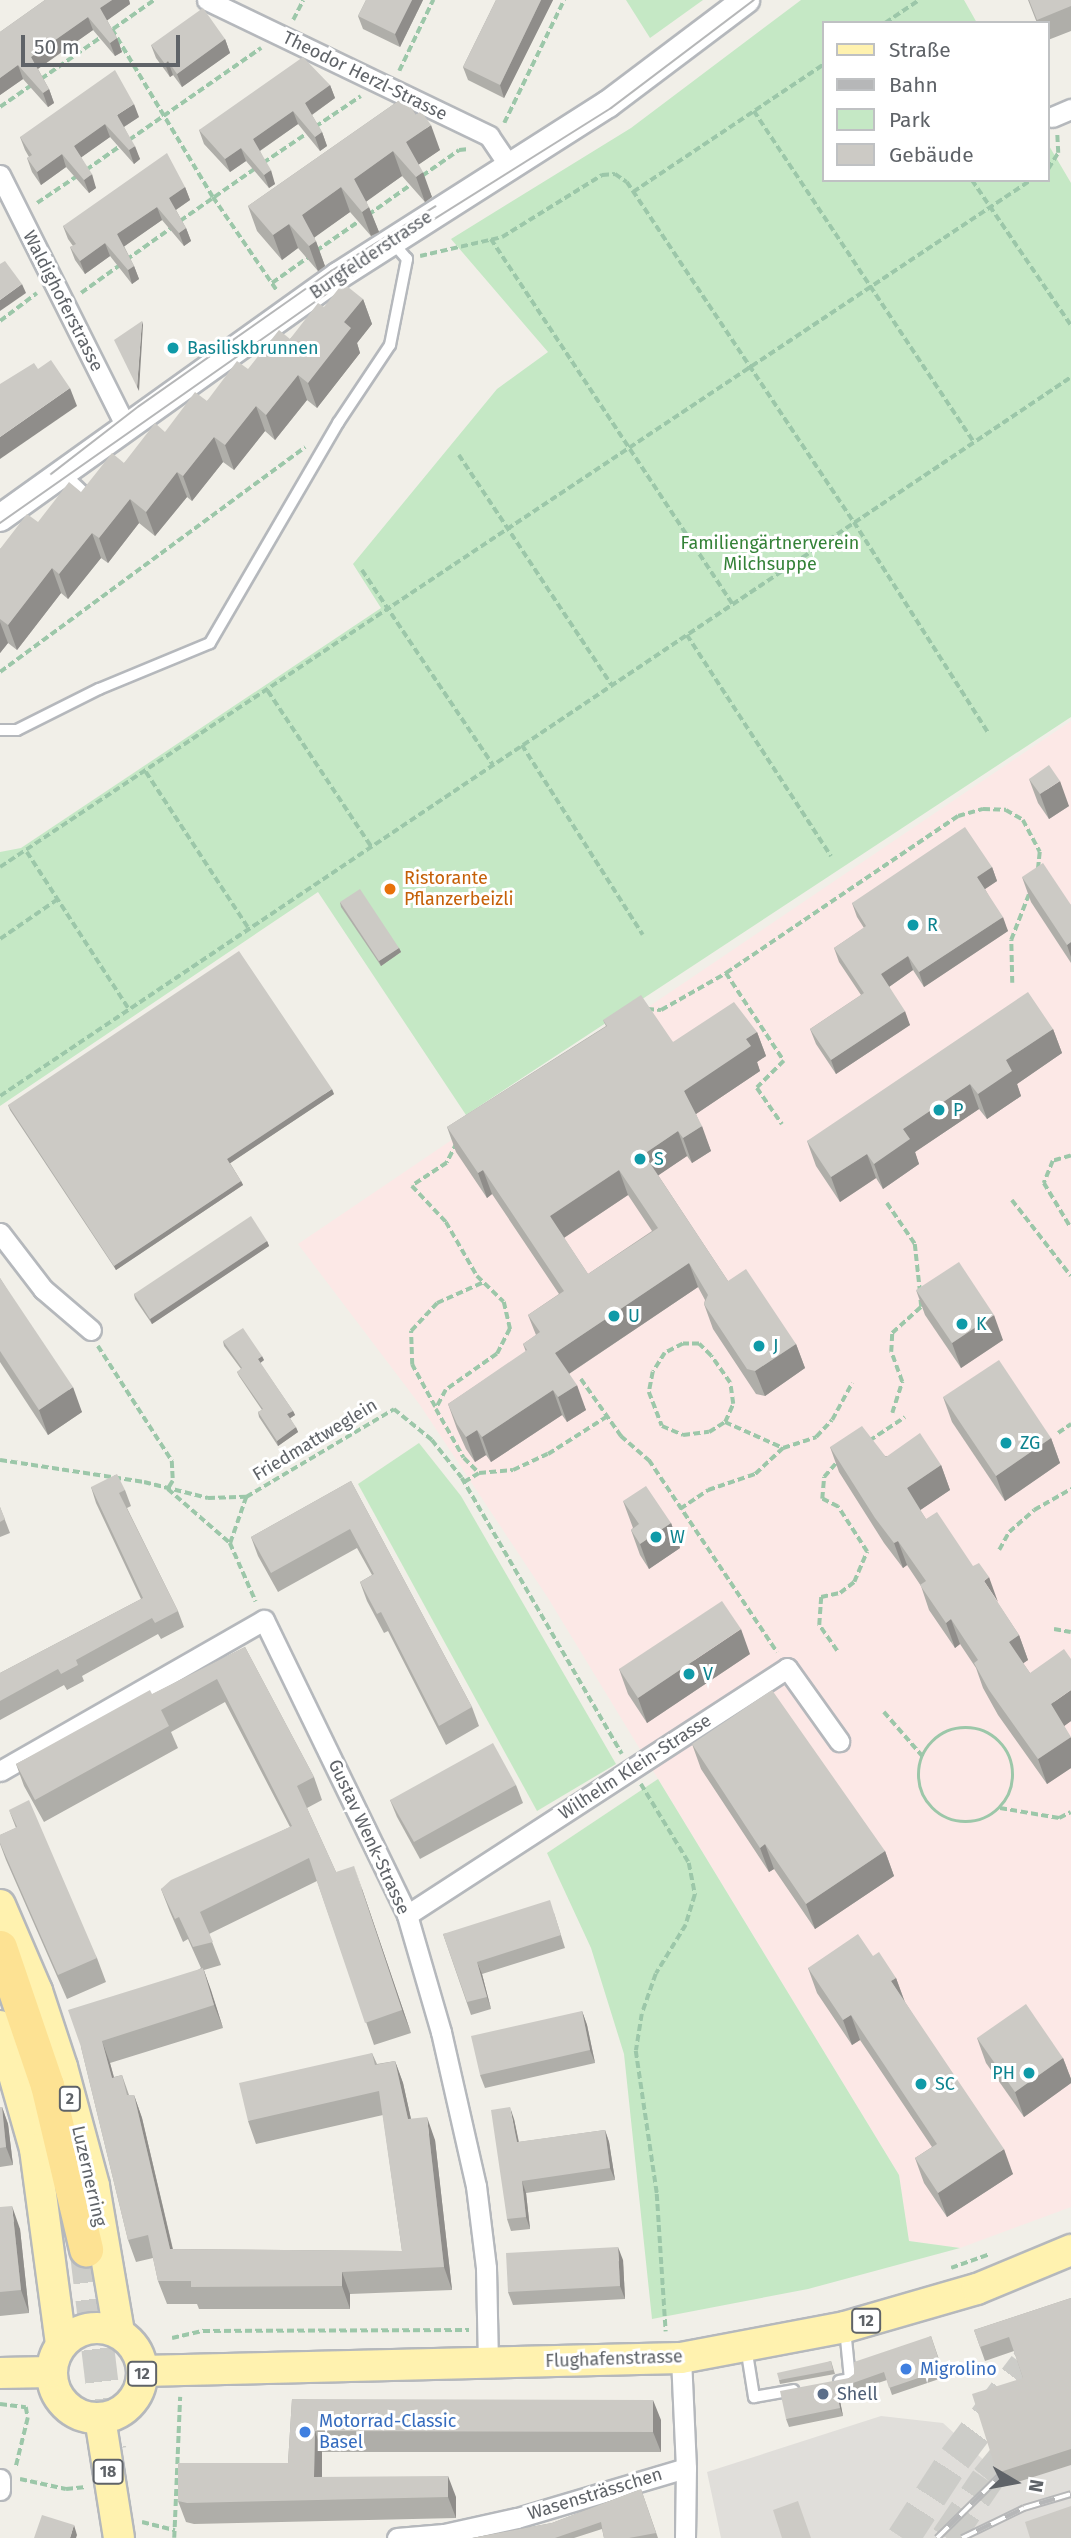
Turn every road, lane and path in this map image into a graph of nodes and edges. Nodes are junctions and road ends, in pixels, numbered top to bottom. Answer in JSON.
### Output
{"nodes":[{"id":1,"x":154,"y":0,"type":"edge"},
{"id":2,"x":207,"y":0,"type":"edge"},
{"id":3,"x":433,"y":0,"type":"edge"},
{"id":4,"x":564,"y":0,"type":"edge"},
{"id":5,"x":746,"y":0,"type":"edge"},
{"id":6,"x":919,"y":0,"type":"edge"},
{"id":7,"x":889,"y":21,"type":"edge"},
{"id":8,"x":112,"y":29,"type":"junction"},
{"id":9,"x":280,"y":35,"type":"junction"},
{"id":10,"x":822,"y":65,"type":"edge"},
{"id":11,"x":385,"y":86,"type":"junction"},
{"id":12,"x":0,"y":107,"type":"edge"},
{"id":13,"x":1071,"y":108,"type":"edge"},
{"id":14,"x":754,"y":111,"type":"junction"},
{"id":15,"x":166,"y":114,"type":"junction"},
{"id":16,"x":1052,"y":117,"type":"joint"},
{"id":17,"x":489,"y":136,"type":"junction"},
{"id":18,"x":1050,"y":166,"type":"edge"},
{"id":19,"x":510,"y":167,"type":"junction"},
{"id":20,"x":973,"y":182,"type":"edge"},
{"id":21,"x":1028,"y":182,"type":"edge"},
{"id":22,"x":3,"y":188,"type":"edge"},
{"id":23,"x":633,"y":192,"type":"junction"},
{"id":24,"x":213,"y":197,"type":"junction"},
{"id":25,"x":990,"y":207,"type":"junction"},
{"id":26,"x":20,"y":215,"type":"junction"},
{"id":27,"x":491,"y":239,"type":"junction"},
{"id":28,"x":399,"y":250,"type":"junction"},
{"id":29,"x":53,"y":281,"type":"junction"},
{"id":30,"x":272,"y":283,"type":"junction"},
{"id":31,"x":276,"y":289,"type":"dead end"},
{"id":32,"x":869,"y":289,"type":"junction"},
{"id":33,"x":65,"y":304,"type":"junction"},
{"id":34,"x":0,"y":321,"type":"edge"},
{"id":35,"x":1071,"y":325,"type":"edge"},
{"id":36,"x":749,"y":369,"type":"junction"},
{"id":37,"x":1071,"y":377,"type":"edge"},
{"id":38,"x":338,"y":423,"type":"junction"},
{"id":39,"x":126,"y":427,"type":"junction"},
{"id":40,"x":974,"y":442,"type":"junction"},
{"id":41,"x":629,"y":449,"type":"junction"},
{"id":42,"x":460,"y":455,"type":"dead end"},
{"id":43,"x":63,"y":472,"type":"junction"},
{"id":44,"x":95,"y":503,"type":"edge"},
{"id":45,"x":0,"y":518,"type":"edge"},
{"id":46,"x":854,"y":522,"type":"junction"},
{"id":47,"x":509,"y":530,"type":"junction"},
{"id":48,"x":362,"y":570,"type":"dead end"},
{"id":49,"x":733,"y":604,"type":"junction"},
{"id":50,"x":389,"y":610,"type":"junction"},
{"id":51,"x":687,"y":635,"type":"junction"},
{"id":52,"x":0,"y":671,"type":"edge"},
{"id":53,"x":612,"y":685,"type":"junction"},
{"id":54,"x":268,"y":691,"type":"junction"},
{"id":55,"x":0,"y":730,"type":"edge"},
{"id":56,"x":988,"y":732,"type":"dead end"},
{"id":57,"x":523,"y":745,"type":"junction"},
{"id":58,"x":493,"y":765,"type":"junction"},
{"id":59,"x":146,"y":772,"type":"junction"},
{"id":60,"x":371,"y":846,"type":"junction"},
{"id":61,"x":27,"y":852,"type":"junction"},
{"id":62,"x":831,"y":856,"type":"dead end"},
{"id":63,"x":0,"y":867,"type":"edge"},
{"id":64,"x":58,"y":899,"type":"junction"},
{"id":65,"x":249,"y":929,"type":"junction"},
{"id":66,"x":643,"y":935,"type":"dead end"},
{"id":67,"x":0,"y":939,"type":"edge"},
{"id":68,"x":726,"y":973,"type":"junction"},
{"id":69,"x":1012,"y":983,"type":"dead end"},
{"id":70,"x":130,"y":1009,"type":"junction"},
{"id":71,"x":634,"y":1014,"type":"edge"},
{"id":72,"x":0,"y":1096,"type":"edge"},
{"id":73,"x":782,"y":1124,"type":"dead end"},
{"id":74,"x":463,"y":1139,"type":"edge"},
{"id":75,"x":1071,"y":1156,"type":"edge"},
{"id":76,"x":1012,"y":1200,"type":"dead end"},
{"id":77,"x":887,"y":1203,"type":"dead end"},
{"id":78,"x":1071,"y":1228,"type":"edge"},
{"id":79,"x":0,"y":1233,"type":"edge"},
{"id":80,"x":1071,"y":1276,"type":"edge"},
{"id":81,"x":484,"y":1282,"type":"junction"},
{"id":82,"x":91,"y":1330,"type":"joint"},
{"id":83,"x":581,"y":1379,"type":"dead end"},
{"id":84,"x":852,"y":1383,"type":"dead end"},
{"id":85,"x":436,"y":1409,"type":"junction"},
{"id":86,"x":892,"y":1413,"type":"dead end"},
{"id":87,"x":606,"y":1416,"type":"junction"},
{"id":88,"x":905,"y":1417,"type":"dead end"},
{"id":89,"x":725,"y":1422,"type":"junction"},
{"id":90,"x":1071,"y":1424,"type":"edge"},
{"id":91,"x":1058,"y":1433,"type":"dead end"},
{"id":92,"x":863,"y":1445,"type":"edge"},
{"id":93,"x":783,"y":1448,"type":"junction"},
{"id":94,"x":841,"y":1459,"type":"edge"},
{"id":95,"x":0,"y":1460,"type":"edge"},
{"id":96,"x":479,"y":1473,"type":"junction"},
{"id":97,"x":464,"y":1482,"type":"junction"},
{"id":98,"x":168,"y":1489,"type":"junction"},
{"id":99,"x":1071,"y":1489,"type":"edge"},
{"id":100,"x":246,"y":1497,"type":"junction"},
{"id":101,"x":680,"y":1509,"type":"junction"},
{"id":102,"x":230,"y":1543,"type":"junction"},
{"id":103,"x":999,"y":1550,"type":"dead end"},
{"id":104,"x":264,"y":1620,"type":"junction"},
{"id":105,"x":1054,"y":1629,"type":"dead end"},
{"id":106,"x":1071,"y":1632,"type":"edge"},
{"id":107,"x":837,"y":1651,"type":"dead end"},
{"id":108,"x":788,"y":1668,"type":"junction"},
{"id":109,"x":884,"y":1712,"type":"dead end"},
{"id":110,"x":839,"y":1741,"type":"dead end"},
{"id":111,"x":925,"y":1759,"type":"junction"},
{"id":112,"x":631,"y":1769,"type":"junction"},
{"id":113,"x":0,"y":1771,"type":"edge"},
{"id":114,"x":1000,"y":1808,"type":"junction"},
{"id":115,"x":1071,"y":1812,"type":"edge"},
{"id":116,"x":0,"y":1905,"type":"edge"},
{"id":117,"x":407,"y":1915,"type":"junction"},
{"id":118,"x":0,"y":1947,"type":"edge"},
{"id":119,"x":0,"y":1979,"type":"edge"},
{"id":120,"x":0,"y":2026,"type":"edge"},
{"id":121,"x":1071,"y":2250,"type":"edge"},
{"id":122,"x":993,"y":2253,"type":"dead end"},
{"id":123,"x":942,"y":2272,"type":"dead end"},
{"id":124,"x":845,"y":2327,"type":"junction"},
{"id":125,"x":487,"y":2330,"type":"junction"},
{"id":126,"x":119,"y":2333,"type":"junction"},
{"id":127,"x":653,"y":2337,"type":"dead end"},
{"id":128,"x":172,"y":2338,"type":"dead end"},
{"id":129,"x":675,"y":2341,"type":"junction"},
{"id":130,"x":746,"y":2347,"type":"junction"},
{"id":131,"x":56,"y":2358,"type":"junction"},
{"id":132,"x":488,"y":2364,"type":"junction"},
{"id":133,"x":142,"y":2371,"type":"junction"},
{"id":134,"x":0,"y":2373,"type":"edge"},
{"id":135,"x":823,"y":2385,"type":"edge"},
{"id":136,"x":809,"y":2387,"type":"edge"},
{"id":137,"x":180,"y":2397,"type":"dead end"},
{"id":138,"x":0,"y":2404,"type":"edge"},
{"id":139,"x":100,"y":2418,"type":"junction"},
{"id":140,"x":685,"y":2468,"type":"junction"},
{"id":141,"x":0,"y":2479,"type":"edge"},
{"id":142,"x":86,"y":2487,"type":"dead end"},
{"id":143,"x":0,"y":2490,"type":"edge"},
{"id":144,"x":148,"y":2523,"type":"dead end"},
{"id":145,"x":175,"y":2530,"type":"junction"},
{"id":146,"x":118,"y":2531,"type":"edge"},
{"id":147,"x":174,"y":2538,"type":"edge"},
{"id":148,"x":397,"y":2538,"type":"edge"},
{"id":149,"x":685,"y":2538,"type":"edge"}],
"edges":[{"from":1,"to":8,"type":"path"},
{"from":2,"to":9,"type":"street","name":"Theodor Herzl-Strasse"},
{"from":3,"to":11,"type":"path"},
{"from":4,"to":17,"type":"path"},
{"from":5,"to":19,"type":"main road","name":"Burgfelderstrasse"},
{"from":6,"to":7,"type":"path"},
{"from":8,"to":12,"type":"path"},
{"from":8,"to":15,"type":"path"},
{"from":9,"to":11,"type":"street","name":"Theodor Herzl-Strasse"},
{"from":9,"to":15,"type":"path"},
{"from":10,"to":14,"type":"path"},
{"from":11,"to":17,"type":"street","name":"Theodor Herzl-Strasse"},
{"from":11,"to":24,"type":"path"},
{"from":13,"to":16,"type":"street"},
{"from":14,"to":23,"type":"path"},
{"from":14,"to":32,"type":"path"},
{"from":15,"to":24,"type":"path"},
{"from":15,"to":26,"type":"path"},
{"from":16,"to":18,"type":"path"},
{"from":17,"to":19,"type":"street"},
{"from":17,"to":30,"type":"path"},
{"from":19,"to":28,"type":"main road","name":"Burgfelderstrasse"},
{"from":20,"to":25,"type":"path"},
{"from":21,"to":25,"type":"path"},
{"from":22,"to":26,"type":"street","name":"Waldighoferstrasse"},
{"from":23,"to":27,"type":"path"},
{"from":23,"to":36,"type":"path"},
{"from":24,"to":30,"type":"path"},
{"from":24,"to":33,"type":"path"},
{"from":25,"to":32,"type":"path"},
{"from":25,"to":35,"type":"path"},
{"from":26,"to":29,"type":"street","name":"Waldighoferstrasse"},
{"from":27,"to":28,"type":"path"},
{"from":27,"to":41,"type":"path"},
{"from":28,"to":38,"type":"lane"},
{"from":28,"to":39,"type":"main road","name":"Burgfelderstrasse"},
{"from":29,"to":33,"type":"street","name":"Waldighoferstrasse"},
{"from":29,"to":34,"type":"path"},
{"from":30,"to":31,"type":"path"},
{"from":32,"to":36,"type":"path"},
{"from":32,"to":40,"type":"path"},
{"from":33,"to":39,"type":"street","name":"Waldighoferstrasse"},
{"from":36,"to":41,"type":"path"},
{"from":36,"to":46,"type":"path"},
{"from":37,"to":40,"type":"path"},
{"from":38,"to":52,"type":"path"},
{"from":38,"to":55,"type":"lane"},
{"from":39,"to":43,"type":"main road","name":"Burgfelderstrasse"},
{"from":40,"to":46,"type":"path"},
{"from":41,"to":47,"type":"path"},
{"from":41,"to":49,"type":"path"},
{"from":42,"to":47,"type":"path"},
{"from":43,"to":44,"type":"lane"},
{"from":43,"to":45,"type":"main road","name":"Burgfelderstrasse"},
{"from":46,"to":49,"type":"path"},
{"from":46,"to":56,"type":"path"},
{"from":47,"to":50,"type":"path"},
{"from":47,"to":53,"type":"path"},
{"from":48,"to":50,"type":"path"},
{"from":49,"to":51,"type":"path"},
{"from":50,"to":54,"type":"path"},
{"from":50,"to":58,"type":"path"},
{"from":51,"to":53,"type":"path"},
{"from":51,"to":62,"type":"path"},
{"from":53,"to":57,"type":"path"},
{"from":54,"to":59,"type":"path"},
{"from":54,"to":60,"type":"path"},
{"from":57,"to":58,"type":"path"},
{"from":57,"to":66,"type":"path"},
{"from":58,"to":60,"type":"path"},
{"from":59,"to":61,"type":"path"},
{"from":59,"to":65,"type":"path"},
{"from":60,"to":65,"type":"path"},
{"from":61,"to":63,"type":"path"},
{"from":61,"to":64,"type":"path"},
{"from":64,"to":67,"type":"path"},
{"from":64,"to":70,"type":"path"},
{"from":65,"to":70,"type":"path"},
{"from":68,"to":69,"type":"path"},
{"from":68,"to":71,"type":"path"},
{"from":68,"to":73,"type":"path"},
{"from":70,"to":72,"type":"path"},
{"from":74,"to":81,"type":"path"},
{"from":75,"to":78,"type":"path"},
{"from":76,"to":80,"type":"path"},
{"from":77,"to":86,"type":"path"},
{"from":79,"to":82,"type":"street"},
{"from":81,"to":85,"type":"path"},
{"from":81,"to":85,"type":"path"},
{"from":82,"to":98,"type":"path"},
{"from":83,"to":87,"type":"path"},
{"from":84,"to":93,"type":"path"},
{"from":85,"to":96,"type":"path"},
{"from":87,"to":96,"type":"path"},
{"from":87,"to":101,"type":"path"},
{"from":88,"to":92,"type":"path"},
{"from":89,"to":89,"type":"path"},
{"from":89,"to":93,"type":"path"},
{"from":90,"to":91,"type":"path"},
{"from":93,"to":101,"type":"path"},
{"from":94,"to":107,"type":"path"},
{"from":95,"to":98,"type":"path","name":"Friedmattweglein"},
{"from":96,"to":97,"type":"path"},
{"from":97,"to":100,"type":"path","name":"Friedmattweglein"},
{"from":97,"to":112,"type":"path"},
{"from":98,"to":100,"type":"path","name":"Friedmattweglein"},
{"from":98,"to":102,"type":"path"},
{"from":99,"to":103,"type":"path"},
{"from":100,"to":102,"type":"path"},
{"from":101,"to":108,"type":"path"},
{"from":102,"to":104,"type":"path"},
{"from":104,"to":113,"type":"street"},
{"from":104,"to":117,"type":"street","name":"Gustav Wenk-Strasse"},
{"from":105,"to":106,"type":"path"},
{"from":108,"to":110,"type":"street"},
{"from":108,"to":112,"type":"street","name":"Wilhelm Klein-Strasse"},
{"from":109,"to":111,"type":"path"},
{"from":111,"to":114,"type":"path"},
{"from":111,"to":114,"type":"path"},
{"from":112,"to":117,"type":"street","name":"Wilhelm Klein-Strasse"},
{"from":112,"to":129,"type":"path"},
{"from":114,"to":115,"type":"path"},
{"from":116,"to":126,"type":"main road","name":"Luzernerring","number":"2"},
{"from":117,"to":125,"type":"street","name":"Gustav Wenk-Strasse"},
{"from":118,"to":119,"type":"highway"},
{"from":120,"to":131,"type":"main road"},
{"from":121,"to":124,"type":"main road","name":"Flughafenstrasse","number":"12"},
{"from":122,"to":123,"type":"path"},
{"from":124,"to":130,"type":"main road","name":"Flughafenstrasse","number":"12"},
{"from":124,"to":135,"type":"lane"},
{"from":125,"to":128,"type":"path"},
{"from":125,"to":132,"type":"street","name":"Gustav Wenk-Strasse"},
{"from":126,"to":131,"type":"main road"},
{"from":126,"to":133,"type":"main road","number":"12"},
{"from":127,"to":129,"type":"path"},
{"from":129,"to":130,"type":"main road","name":"Flughafenstrasse","number":"12"},
{"from":129,"to":132,"type":"main road","name":"Flughafenstrasse","number":"12"},
{"from":129,"to":140,"type":"street","name":"Wasensträsschen"},
{"from":130,"to":136,"type":"lane"},
{"from":131,"to":134,"type":"main road"},
{"from":131,"to":139,"type":"main road"},
{"from":132,"to":133,"type":"main road","name":"Flughafenstrasse","number":"12"},
{"from":133,"to":139,"type":"main road","number":"12"},
{"from":137,"to":145,"type":"path"},
{"from":138,"to":142,"type":"path"},
{"from":139,"to":146,"type":"main road","number":"18"},
{"from":140,"to":148,"type":"street","name":"Wasensträsschen"},
{"from":140,"to":149,"type":"street"},
{"from":141,"to":143,"type":"street"},
{"from":144,"to":145,"type":"path"},
{"from":145,"to":147,"type":"path"}]}
